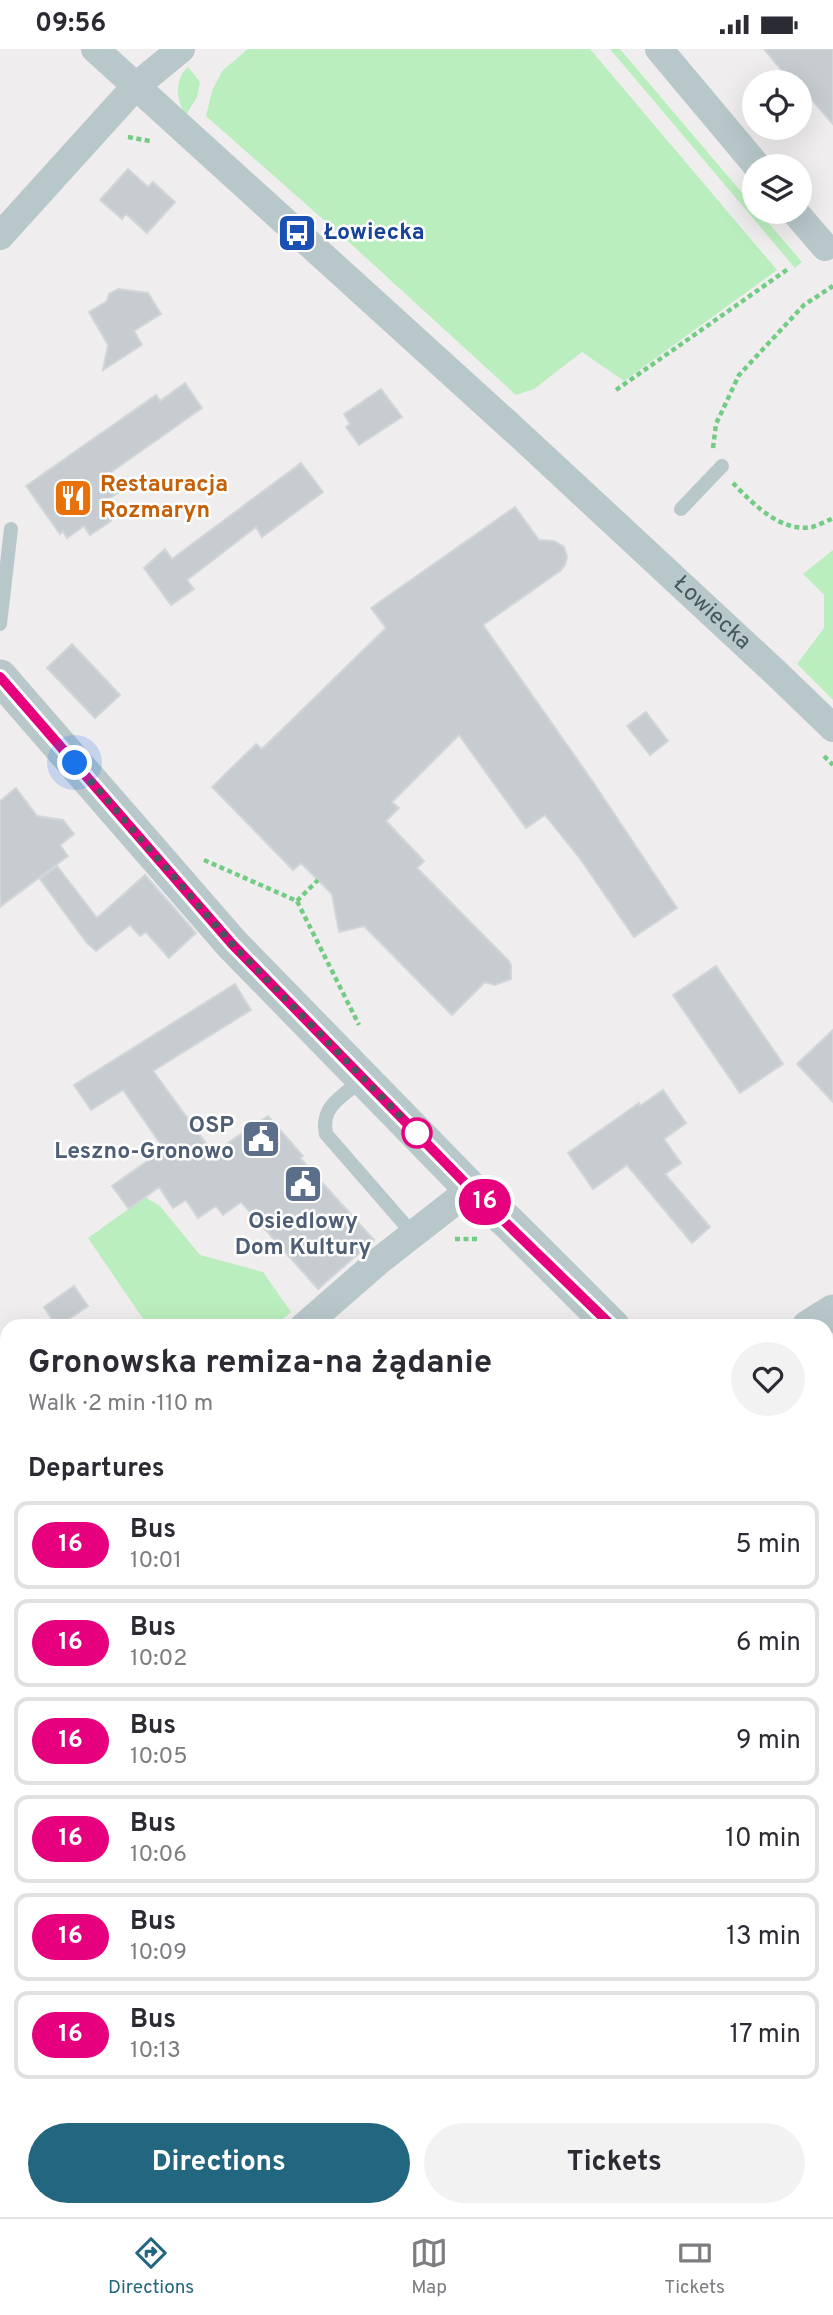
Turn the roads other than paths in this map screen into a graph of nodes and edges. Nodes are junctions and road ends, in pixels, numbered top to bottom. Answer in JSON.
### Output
{"nodes":[{"id":1,"x":94,"y":49,"type":"edge"},
{"id":2,"x":181,"y":49,"type":"edge"},
{"id":3,"x":659,"y":49,"type":"edge"},
{"id":4,"x":135,"y":87,"type":"junction"},
{"id":5,"x":747,"y":154,"type":"edge"},
{"id":6,"x":805,"y":224,"type":"edge"},
{"id":7,"x":0,"y":236,"type":"edge"},
{"id":8,"x":829,"y":252,"type":"edge"},
{"id":9,"x":722,"y":466,"type":"road end"},
{"id":10,"x":681,"y":509,"type":"dead end"},
{"id":11,"x":11,"y":529,"type":"dead end"},
{"id":12,"x":0,"y":624,"type":"edge"},
{"id":13,"x":0,"y":677,"type":"edge"},
{"id":14,"x":833,"y":728,"type":"edge"},
{"id":15,"x":363,"y":1079,"type":"junction"},
{"id":16,"x":471,"y":1189,"type":"junction"},
{"id":17,"x":413,"y":1234,"type":"junction"},
{"id":18,"x":312,"y":1319,"type":"edge"},
{"id":19,"x":605,"y":1319,"type":"edge"}],
"edges":[{"from":1,"to":4,"type":"street","name":"Łowiecka"},
{"from":2,"to":4,"type":"street"},
{"from":3,"to":5,"type":"street"},
{"from":4,"to":7,"type":"street"},
{"from":4,"to":14,"type":"street","name":"Łowiecka"},
{"from":6,"to":8,"type":"street"},
{"from":9,"to":10,"type":"lane"},
{"from":11,"to":12,"type":"lane"},
{"from":13,"to":15,"type":"street"},
{"from":15,"to":16,"type":"street"},
{"from":15,"to":17,"type":"lane"},
{"from":16,"to":17,"type":"street"},
{"from":16,"to":19,"type":"street"},
{"from":17,"to":18,"type":"street"}]}
